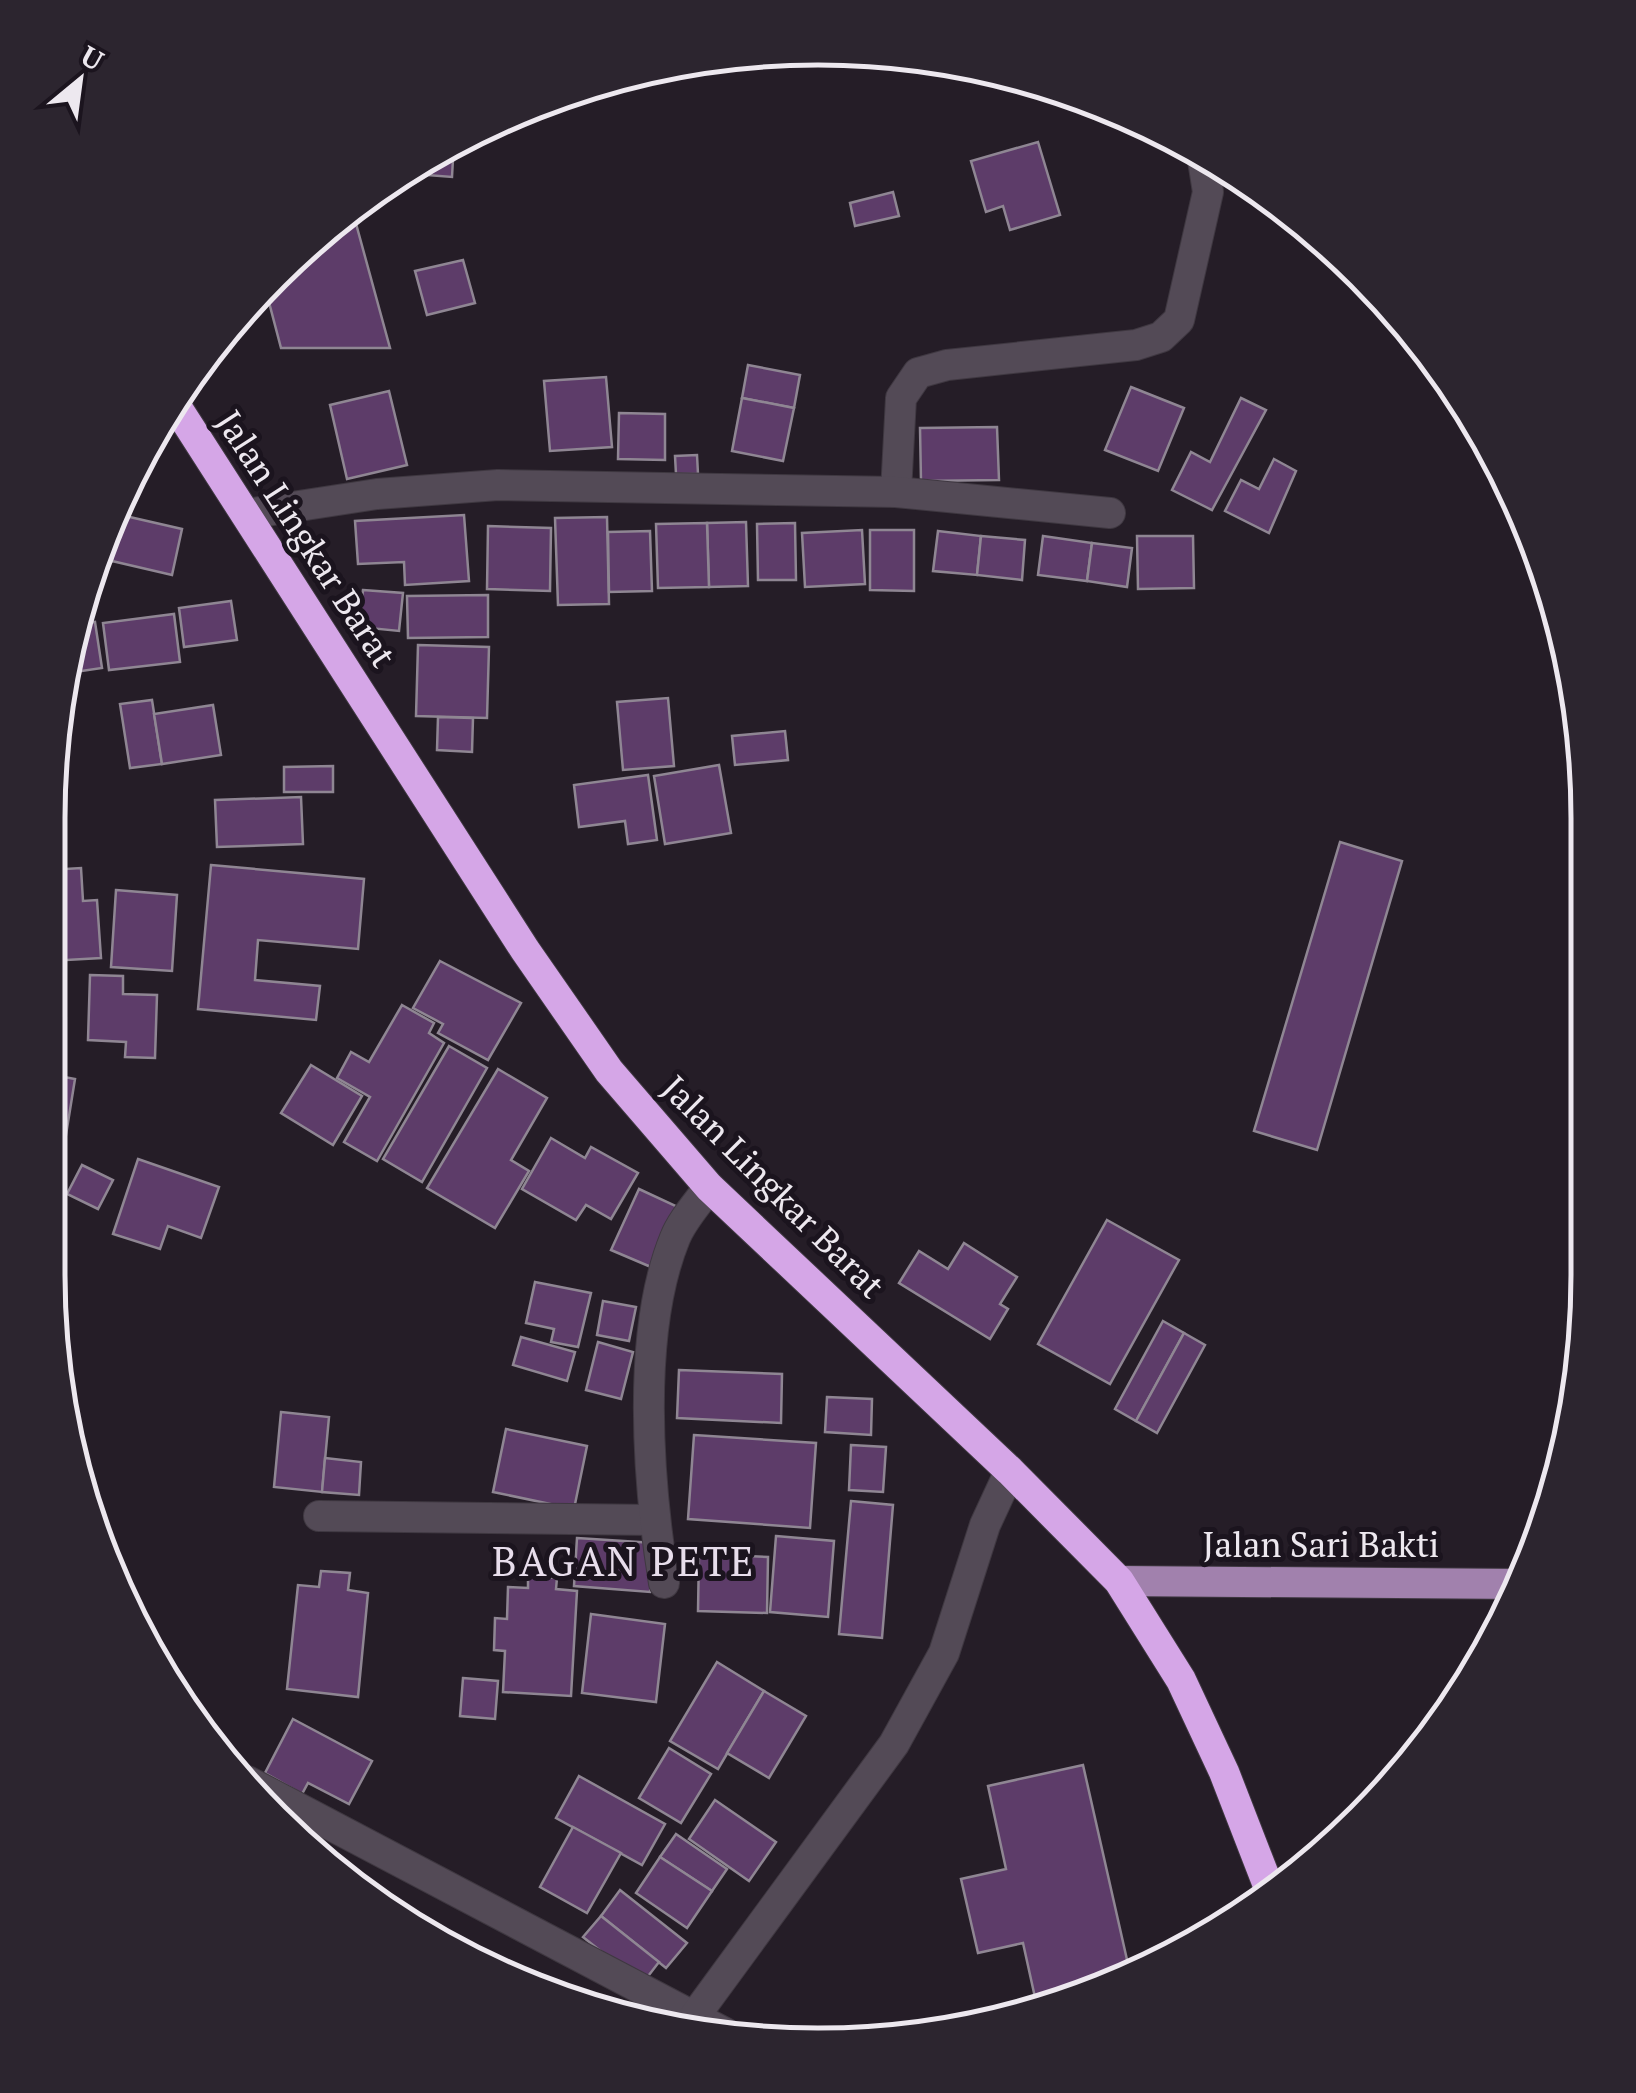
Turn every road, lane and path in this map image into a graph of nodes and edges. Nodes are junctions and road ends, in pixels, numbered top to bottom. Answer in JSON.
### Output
{"nodes":[{"id":1,"x":1205,"y":173,"type":"edge"},
{"id":2,"x":182,"y":415,"type":"edge"},
{"id":3,"x":896,"y":492,"type":"junction"},
{"id":4,"x":247,"y":514,"type":"junction"},
{"id":5,"x":1110,"y":514,"type":"dead end"},
{"id":6,"x":710,"y":1187,"type":"junction"},
{"id":7,"x":1010,"y":1470,"type":"junction"},
{"id":8,"x":319,"y":1516,"type":"dead end"},
{"id":9,"x":654,"y":1520,"type":"junction"},
{"id":10,"x":1119,"y":1581,"type":"junction"},
{"id":11,"x":664,"y":1583,"type":"dead end"},
{"id":12,"x":1504,"y":1584,"type":"edge"},
{"id":13,"x":277,"y":1797,"type":"edge"},
{"id":14,"x":1265,"y":1880,"type":"edge"},
{"id":15,"x":675,"y":2015,"type":"edge"},
{"id":16,"x":694,"y":2018,"type":"edge"}],
"edges":[{"from":1,"to":3,"type":"street"},
{"from":2,"to":4,"type":"highway","name":"Jalan Lingkar Barat"},
{"from":3,"to":4,"type":"street"},
{"from":3,"to":5,"type":"street"},
{"from":4,"to":6,"type":"highway","name":"Jalan Lingkar Barat"},
{"from":6,"to":7,"type":"highway","name":"Jalan Lingkar Barat"},
{"from":6,"to":9,"type":"street"},
{"from":7,"to":10,"type":"highway","name":"Jalan Lingkar Barat"},
{"from":7,"to":16,"type":"street"},
{"from":8,"to":9,"type":"street"},
{"from":9,"to":11,"type":"street"},
{"from":10,"to":12,"type":"main road","name":"Jalan Sari Bakti"},
{"from":10,"to":14,"type":"highway","name":"Jalan Lingkar Barat"},
{"from":13,"to":15,"type":"street"}]}
